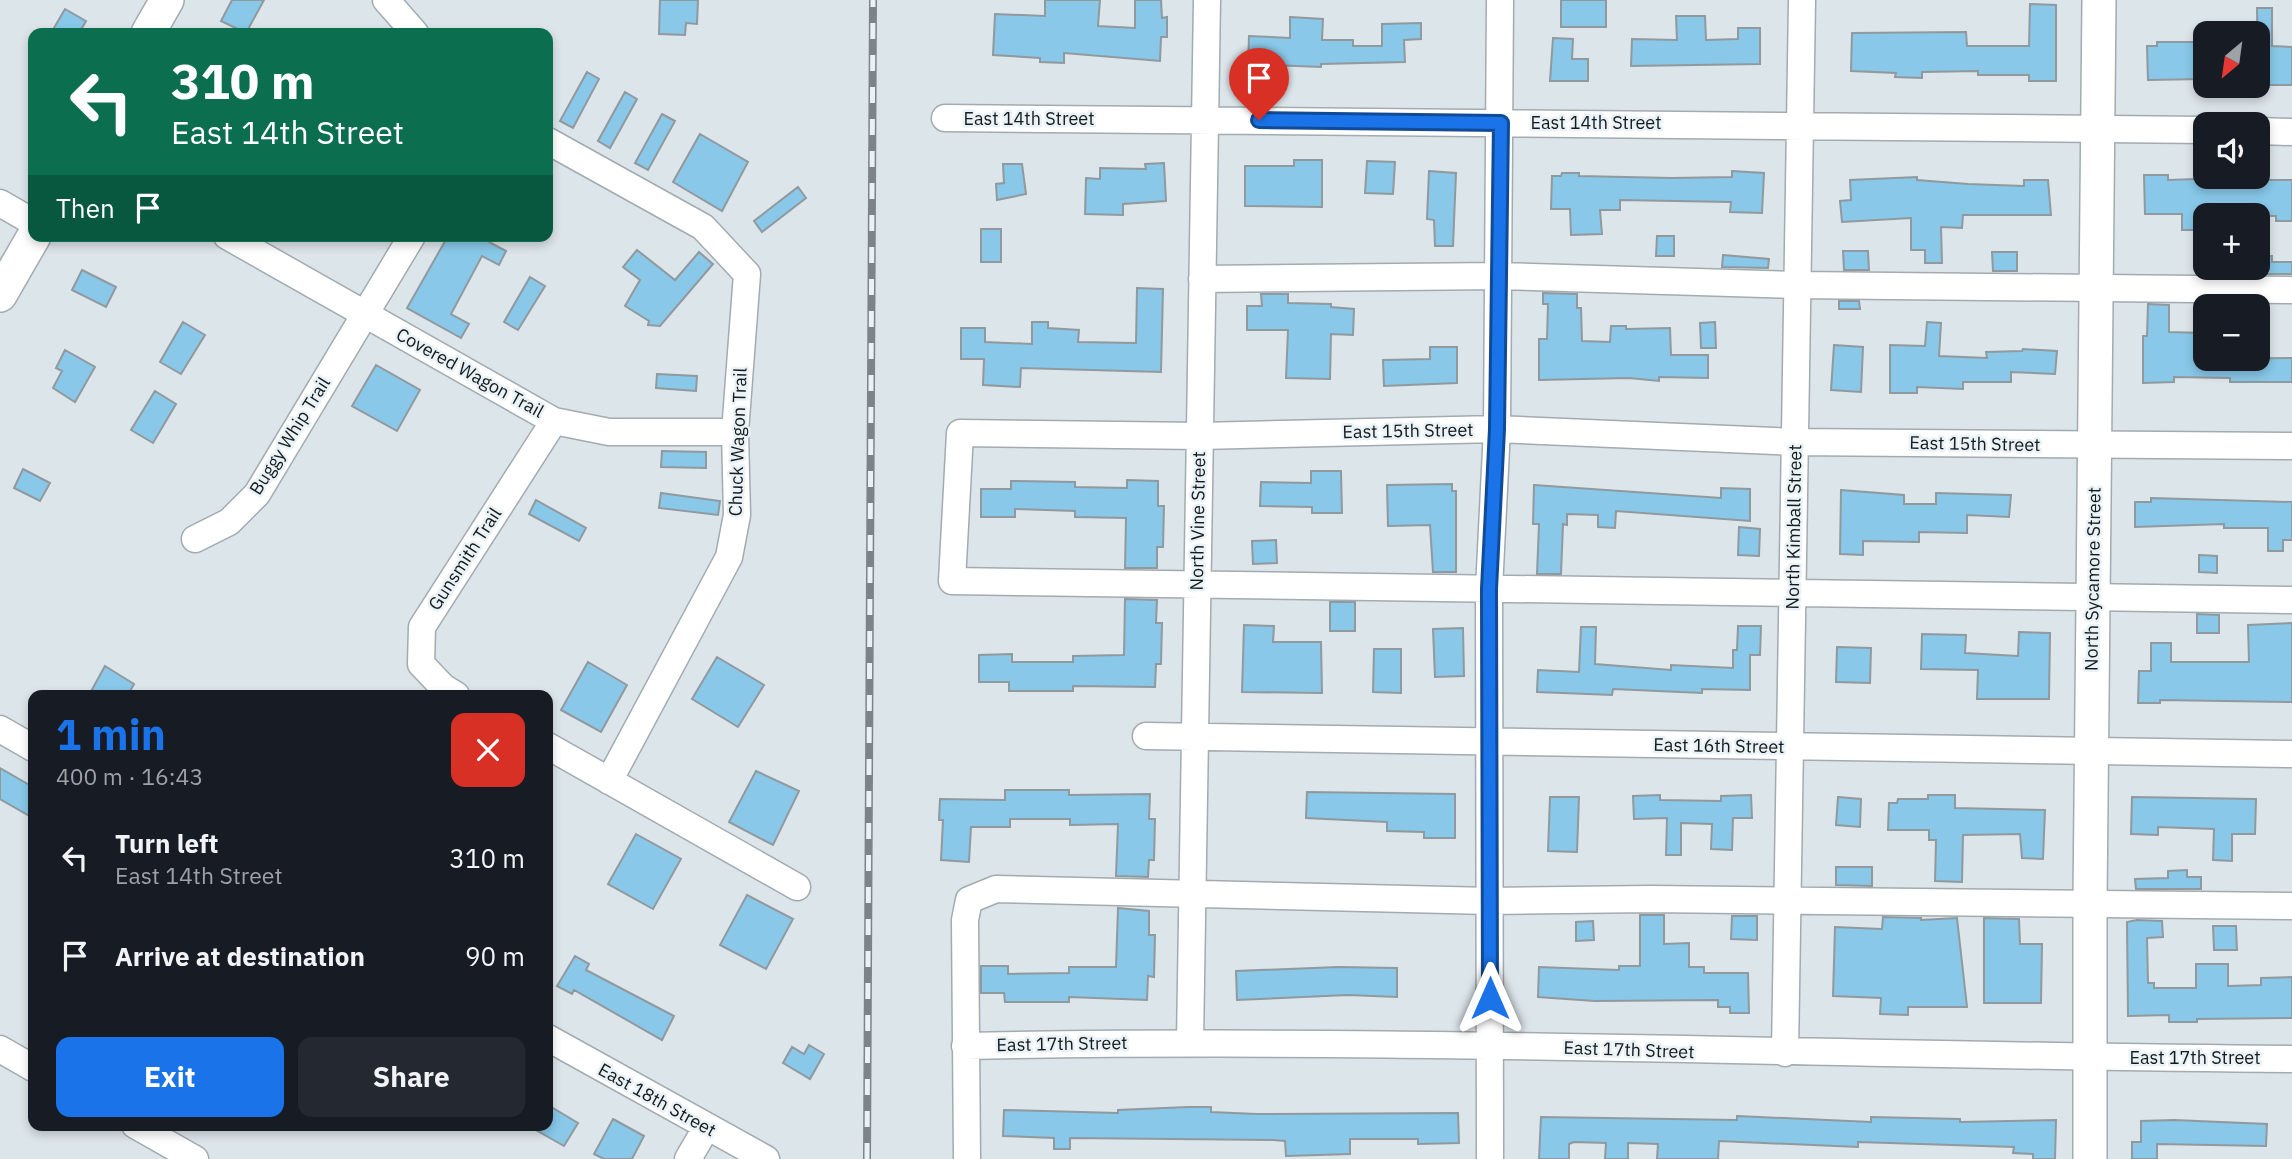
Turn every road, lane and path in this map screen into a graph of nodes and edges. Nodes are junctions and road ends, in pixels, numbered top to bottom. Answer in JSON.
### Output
{"nodes":[{"id":1,"x":386,"y":0,"type":"edge"},
{"id":2,"x":1207,"y":0,"type":"edge"},
{"id":3,"x":1500,"y":0,"type":"edge"},
{"id":4,"x":1802,"y":0,"type":"edge"},
{"id":5,"x":2099,"y":0,"type":"edge"},
{"id":6,"x":411,"y":28,"type":"edge"},
{"id":7,"x":945,"y":118,"type":"dead end"},
{"id":8,"x":1205,"y":120,"type":"junction"},
{"id":9,"x":1501,"y":123,"type":"junction"},
{"id":10,"x":1800,"y":125,"type":"junction"},
{"id":11,"x":2097,"y":127,"type":"junction"},
{"id":12,"x":2193,"y":130,"type":"edge"},
{"id":13,"x":2270,"y":131,"type":"edge"},
{"id":14,"x":2292,"y":132,"type":"edge"},
{"id":15,"x":553,"y":144,"type":"edge"},
{"id":16,"x":0,"y":203,"type":"edge"},
{"id":17,"x":28,"y":219,"type":"edge"},
{"id":18,"x":30,"y":242,"type":"edge"},
{"id":19,"x":238,"y":242,"type":"edge"},
{"id":20,"x":409,"y":242,"type":"edge"},
{"id":21,"x":1498,"y":275,"type":"junction"},
{"id":22,"x":1202,"y":279,"type":"junction"},
{"id":23,"x":1797,"y":285,"type":"junction"},
{"id":24,"x":2096,"y":289,"type":"junction"},
{"id":25,"x":2292,"y":290,"type":"edge"},
{"id":26,"x":0,"y":295,"type":"edge"},
{"id":27,"x":366,"y":315,"type":"junction"},
{"id":28,"x":554,"y":421,"type":"junction"},
{"id":29,"x":1497,"y":429,"type":"junction"},
{"id":30,"x":735,"y":432,"type":"junction"},
{"id":31,"x":1200,"y":436,"type":"junction"},
{"id":32,"x":1795,"y":442,"type":"junction"},
{"id":33,"x":2094,"y":445,"type":"junction"},
{"id":34,"x":2292,"y":446,"type":"edge"},
{"id":35,"x":195,"y":539,"type":"dead end"},
{"id":36,"x":1197,"y":585,"type":"junction"},
{"id":37,"x":1489,"y":589,"type":"junction"},
{"id":38,"x":1793,"y":593,"type":"junction"},
{"id":39,"x":2092,"y":598,"type":"junction"},
{"id":40,"x":2292,"y":600,"type":"edge"},
{"id":41,"x":448,"y":690,"type":"edge"},
{"id":42,"x":0,"y":729,"type":"edge"},
{"id":43,"x":1146,"y":736,"type":"dead end"},
{"id":44,"x":1195,"y":737,"type":"junction"},
{"id":45,"x":1489,"y":743,"type":"junction"},
{"id":46,"x":28,"y":745,"type":"edge"},
{"id":47,"x":1790,"y":747,"type":"junction"},
{"id":48,"x":553,"y":749,"type":"edge"},
{"id":49,"x":2091,"y":751,"type":"junction"},
{"id":50,"x":2292,"y":754,"type":"edge"},
{"id":51,"x":609,"y":781,"type":"junction"},
{"id":52,"x":797,"y":887,"type":"dead end"},
{"id":53,"x":1192,"y":894,"type":"junction"},
{"id":54,"x":1787,"y":900,"type":"junction"},
{"id":55,"x":1490,"y":901,"type":"junction"},
{"id":56,"x":2090,"y":902,"type":"junction"},
{"id":57,"x":2292,"y":906,"type":"edge"},
{"id":58,"x":553,"y":1041,"type":"edge"},
{"id":59,"x":1190,"y":1042,"type":"junction"},
{"id":60,"x":965,"y":1046,"type":"junction"},
{"id":61,"x":1490,"y":1046,"type":"junction"},
{"id":62,"x":0,"y":1049,"type":"edge"},
{"id":63,"x":1785,"y":1054,"type":"junction"},
{"id":64,"x":2091,"y":1058,"type":"junction"},
{"id":65,"x":2292,"y":1059,"type":"edge"},
{"id":66,"x":28,"y":1065,"type":"edge"},
{"id":67,"x":706,"y":1128,"type":"junction"},
{"id":68,"x":146,"y":1131,"type":"edge"},
{"id":69,"x":195,"y":1159,"type":"edge"},
{"id":70,"x":688,"y":1159,"type":"edge"},
{"id":71,"x":766,"y":1159,"type":"edge"},
{"id":72,"x":967,"y":1159,"type":"edge"},
{"id":73,"x":1490,"y":1159,"type":"edge"},
{"id":74,"x":2090,"y":1159,"type":"edge"}],
"edges":[{"from":1,"to":6,"type":"street"},
{"from":2,"to":8,"type":"street","name":"North Vine Street"},
{"from":3,"to":9,"type":"street"},
{"from":4,"to":10,"type":"street","name":"North Kimball Street"},
{"from":5,"to":11,"type":"main road","name":"North Sycamore Street"},
{"from":7,"to":8,"type":"street","name":"East 14th Street"},
{"from":8,"to":9,"type":"street","name":"East 14th Street"},
{"from":8,"to":22,"type":"street","name":"North Vine Street"},
{"from":9,"to":10,"type":"street","name":"East 14th Street"},
{"from":9,"to":21,"type":"street"},
{"from":10,"to":11,"type":"street","name":"East 14th Street"},
{"from":10,"to":23,"type":"street","name":"North Kimball Street"},
{"from":11,"to":12,"type":"street","name":"East 14th Street"},
{"from":11,"to":24,"type":"main road","name":"North Sycamore Street"},
{"from":13,"to":14,"type":"street"},
{"from":15,"to":30,"type":"street","name":"Chuck Wagon Trail"},
{"from":16,"to":17,"type":"street"},
{"from":18,"to":26,"type":"main road"},
{"from":19,"to":27,"type":"street","name":"Covered Wagon Trail"},
{"from":20,"to":27,"type":"street"},
{"from":21,"to":22,"type":"street"},
{"from":21,"to":23,"type":"street"},
{"from":21,"to":29,"type":"street"},
{"from":22,"to":31,"type":"street","name":"North Vine Street"},
{"from":23,"to":24,"type":"street"},
{"from":23,"to":32,"type":"street","name":"North Kimball Street"},
{"from":24,"to":25,"type":"street"},
{"from":24,"to":33,"type":"main road","name":"North Sycamore Street"},
{"from":27,"to":28,"type":"street","name":"Covered Wagon Trail"},
{"from":27,"to":35,"type":"street","name":"Buggy Whip Trail"},
{"from":28,"to":30,"type":"street","name":"Covered Wagon Trail"},
{"from":28,"to":41,"type":"street","name":"Gunsmith Trail"},
{"from":29,"to":31,"type":"street","name":"East 15th Street"},
{"from":29,"to":32,"type":"street","name":"East 15th Street"},
{"from":29,"to":37,"type":"street"},
{"from":30,"to":51,"type":"street","name":"Chuck Wagon Trail"},
{"from":31,"to":36,"type":"street","name":"North Vine Street"},
{"from":31,"to":36,"type":"street","name":"East 15th Street"},
{"from":32,"to":33,"type":"street","name":"East 15th Street"},
{"from":32,"to":38,"type":"street","name":"North Kimball Street"},
{"from":33,"to":34,"type":"street","name":"East 15th Street"},
{"from":33,"to":39,"type":"main road","name":"North Sycamore Street"},
{"from":36,"to":37,"type":"street"},
{"from":36,"to":44,"type":"street","name":"North Vine Street"},
{"from":37,"to":38,"type":"street"},
{"from":37,"to":45,"type":"street"},
{"from":38,"to":39,"type":"street"},
{"from":38,"to":47,"type":"street","name":"North Kimball Street"},
{"from":39,"to":40,"type":"street"},
{"from":39,"to":49,"type":"main road","name":"North Sycamore Street"},
{"from":42,"to":46,"type":"street"},
{"from":43,"to":44,"type":"street","name":"East 16th Street"},
{"from":44,"to":45,"type":"street","name":"East 16th Street"},
{"from":44,"to":53,"type":"street","name":"North Vine Street"},
{"from":45,"to":47,"type":"street","name":"East 16th Street"},
{"from":45,"to":55,"type":"street"},
{"from":47,"to":49,"type":"street","name":"East 16th Street"},
{"from":47,"to":54,"type":"street","name":"North Kimball Street"},
{"from":48,"to":51,"type":"street"},
{"from":49,"to":50,"type":"street","name":"East 16th Street"},
{"from":49,"to":56,"type":"main road","name":"North Sycamore Street"},
{"from":51,"to":52,"type":"street"},
{"from":53,"to":55,"type":"street"},
{"from":53,"to":59,"type":"street","name":"North Vine Street"},
{"from":53,"to":60,"type":"street"},
{"from":54,"to":55,"type":"street"},
{"from":54,"to":56,"type":"street"},
{"from":54,"to":63,"type":"street","name":"North Kimball Street"},
{"from":55,"to":61,"type":"street"},
{"from":56,"to":57,"type":"street"},
{"from":56,"to":64,"type":"main road","name":"North Sycamore Street"},
{"from":58,"to":67,"type":"street","name":"East 18th Street"},
{"from":59,"to":60,"type":"street","name":"East 17th Street"},
{"from":59,"to":61,"type":"street","name":"East 17th Street"},
{"from":60,"to":72,"type":"street"},
{"from":61,"to":63,"type":"street","name":"East 17th Street"},
{"from":61,"to":73,"type":"street"},
{"from":62,"to":66,"type":"street"},
{"from":63,"to":64,"type":"street","name":"East 17th Street"},
{"from":64,"to":65,"type":"street","name":"East 17th Street"},
{"from":64,"to":74,"type":"main road","name":"North Sycamore Street"},
{"from":67,"to":70,"type":"street"},
{"from":67,"to":71,"type":"street","name":"East 18th Street"},
{"from":68,"to":69,"type":"street"}]}
